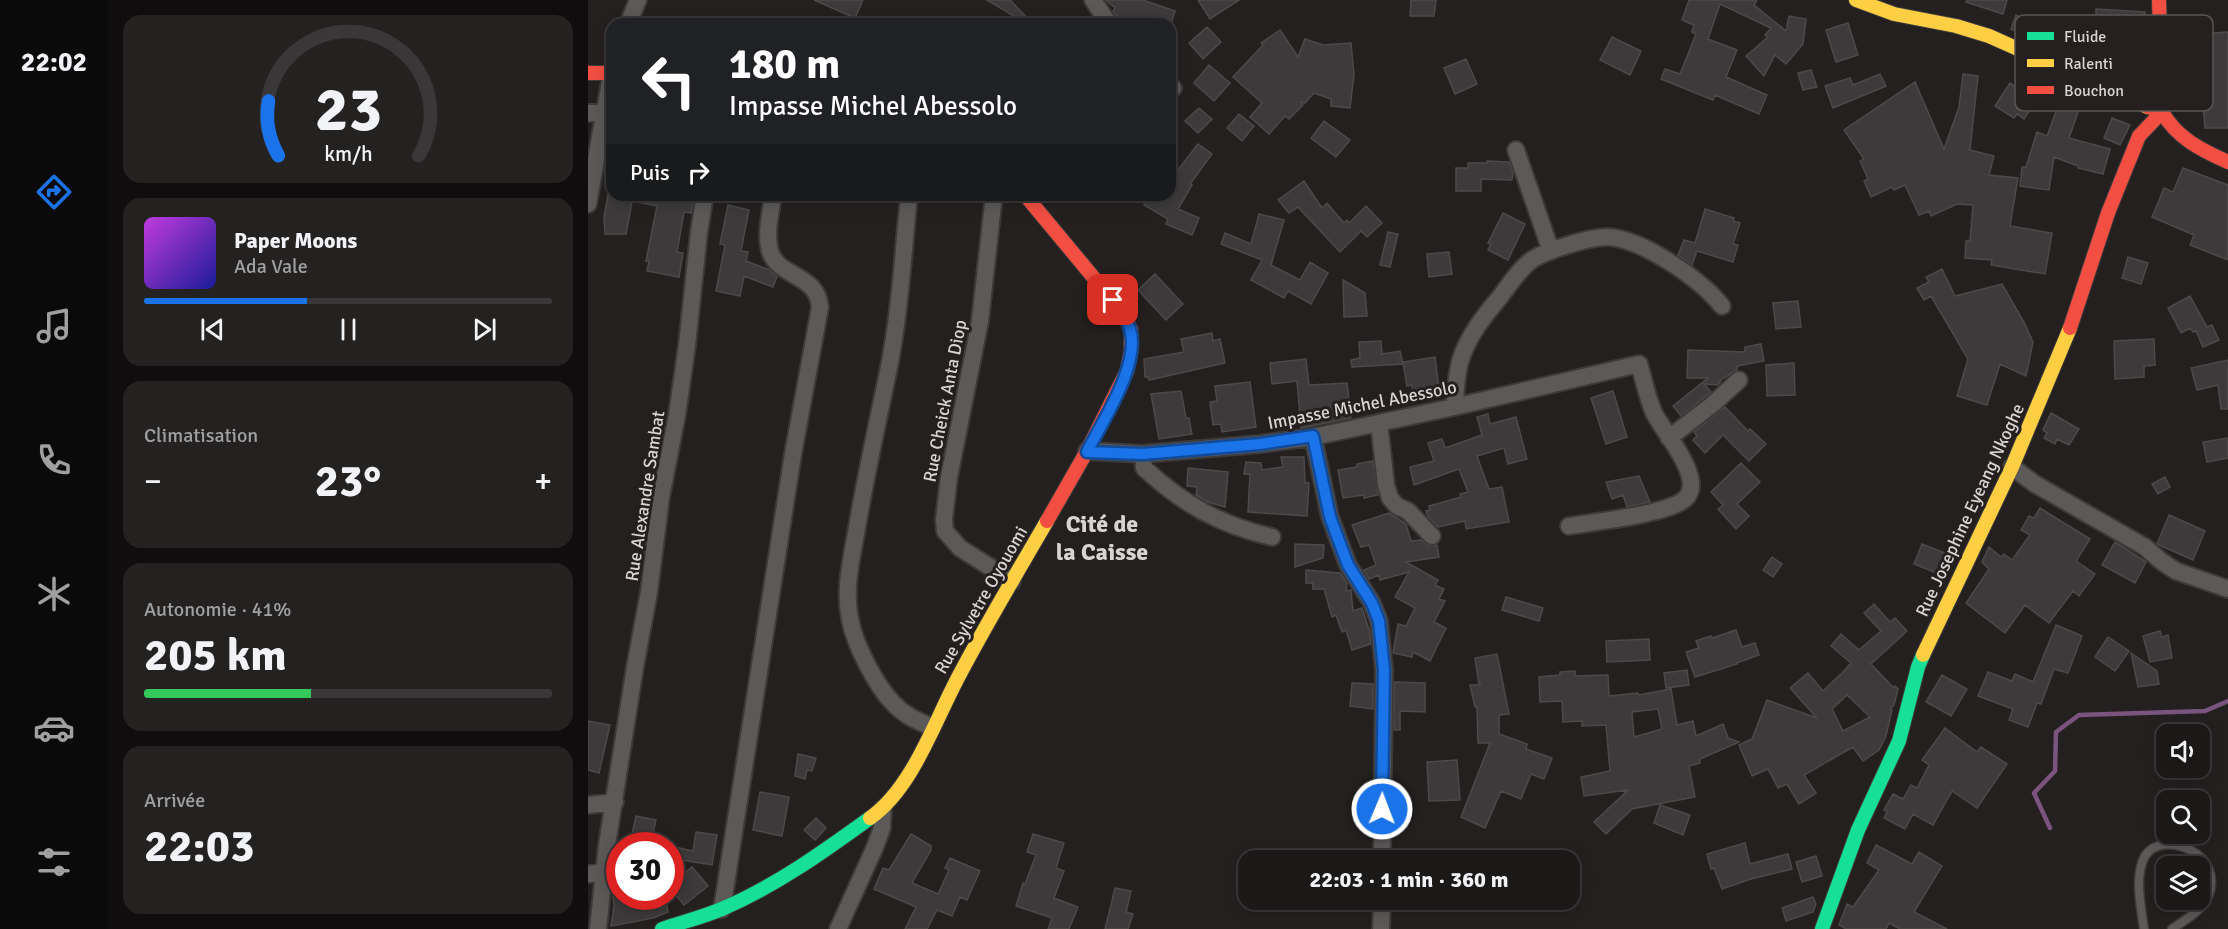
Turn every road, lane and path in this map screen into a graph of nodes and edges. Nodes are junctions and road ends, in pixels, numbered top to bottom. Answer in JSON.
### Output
{"nodes":[{"id":1,"x":638,"y":0,"type":"edge"},
{"id":2,"x":1093,"y":0,"type":"edge"},
{"id":3,"x":1856,"y":0,"type":"edge"},
{"id":4,"x":2160,"y":0,"type":"edge"},
{"id":5,"x":2160,"y":15,"type":"edge"},
{"id":6,"x":630,"y":18,"type":"edge"},
{"id":7,"x":1105,"y":18,"type":"edge"},
{"id":8,"x":2015,"y":48,"type":"edge"},
{"id":9,"x":606,"y":72,"type":"edge"},
{"id":10,"x":588,"y":73,"type":"edge"},
{"id":11,"x":606,"y":87,"type":"edge"},
{"id":12,"x":2159,"y":111,"type":"edge"},
{"id":13,"x":2162,"y":112,"type":"junction"},
{"id":14,"x":596,"y":113,"type":"edge"},
{"id":15,"x":1516,"y":150,"type":"dead end"},
{"id":16,"x":2228,"y":162,"type":"edge"},
{"id":17,"x":704,"y":201,"type":"edge"},
{"id":18,"x":772,"y":201,"type":"edge"},
{"id":19,"x":908,"y":201,"type":"edge"},
{"id":20,"x":993,"y":201,"type":"edge"},
{"id":21,"x":1030,"y":201,"type":"edge"},
{"id":22,"x":588,"y":204,"type":"edge"},
{"id":23,"x":1551,"y":251,"type":"junction"},
{"id":24,"x":1722,"y":306,"type":"dead end"},
{"id":25,"x":1739,"y":380,"type":"dead end"},
{"id":26,"x":1454,"y":407,"type":"junction"},
{"id":27,"x":1379,"y":423,"type":"junction"},
{"id":28,"x":1313,"y":436,"type":"junction"},
{"id":29,"x":1669,"y":438,"type":"junction"},
{"id":30,"x":1087,"y":452,"type":"junction"},
{"id":31,"x":1143,"y":454,"type":"junction"},
{"id":32,"x":2012,"y":466,"type":"junction"},
{"id":33,"x":1569,"y":526,"type":"dead end"},
{"id":34,"x":1432,"y":536,"type":"dead end"},
{"id":35,"x":1272,"y":537,"type":"dead end"},
{"id":36,"x":1012,"y":581,"type":"junction"},
{"id":37,"x":2228,"y":589,"type":"edge"},
{"id":38,"x":932,"y":727,"type":"junction"},
{"id":39,"x":615,"y":802,"type":"junction"},
{"id":40,"x":588,"y":805,"type":"edge"},
{"id":41,"x":883,"y":809,"type":"junction"},
{"id":42,"x":1382,"y":850,"type":"edge"},
{"id":43,"x":596,"y":873,"type":"edge"},
{"id":44,"x":722,"y":909,"type":"junction"},
{"id":45,"x":1382,"y":910,"type":"edge"},
{"id":46,"x":598,"y":929,"type":"edge"},
{"id":47,"x":662,"y":929,"type":"edge"},
{"id":48,"x":838,"y":929,"type":"edge"},
{"id":49,"x":1381,"y":929,"type":"edge"},
{"id":50,"x":1822,"y":929,"type":"edge"},
{"id":51,"x":2144,"y":929,"type":"edge"},
{"id":52,"x":2172,"y":929,"type":"edge"}],
"edges":[{"from":1,"to":6,"type":"street"},
{"from":2,"to":7,"type":"street"},
{"from":3,"to":8,"type":"street"},
{"from":4,"to":5,"type":"street"},
{"from":9,"to":10,"type":"street"},
{"from":11,"to":14,"type":"street"},
{"from":12,"to":13,"type":"street"},
{"from":13,"to":16,"type":"street"},
{"from":13,"to":32,"type":"street","name":"Rue Josephine Eyeang Nkoghe"},
{"from":14,"to":22,"type":"street"},
{"from":15,"to":23,"type":"street"},
{"from":17,"to":39,"type":"street","name":"Rue Alexandre Sambat"},
{"from":18,"to":44,"type":"street"},
{"from":19,"to":38,"type":"street"},
{"from":20,"to":36,"type":"street","name":"Rue Cheick Anta Diop"},
{"from":21,"to":30,"type":"street","name":"Rue Sylvetre Oyouomi"},
{"from":23,"to":24,"type":"street"},
{"from":23,"to":26,"type":"street"},
{"from":25,"to":29,"type":"street"},
{"from":26,"to":27,"type":"street","name":"Impasse Michel Abessolo"},
{"from":26,"to":29,"type":"street","name":"Impasse Michel Abessolo"},
{"from":27,"to":28,"type":"street","name":"Impasse Michel Abessolo"},
{"from":27,"to":34,"type":"street"},
{"from":28,"to":31,"type":"street","name":"Impasse Michel Abessolo"},
{"from":28,"to":42,"type":"street"},
{"from":29,"to":33,"type":"street"},
{"from":30,"to":31,"type":"street","name":"Impasse Michel Abessolo"},
{"from":30,"to":36,"type":"street","name":"Rue Sylvetre Oyouomi"},
{"from":31,"to":35,"type":"street"},
{"from":32,"to":37,"type":"street"},
{"from":32,"to":50,"type":"street","name":"Rue Josephine Eyeang Nkoghe"},
{"from":36,"to":38,"type":"street","name":"Rue Sylvetre Oyouomi"},
{"from":38,"to":41,"type":"street","name":"Rue Sylvetre Oyouomi"},
{"from":39,"to":40,"type":"street"},
{"from":39,"to":43,"type":"street","name":"Rue Alexandre Sambat"},
{"from":41,"to":44,"type":"street","name":"Rue Sylvetre Oyouomi"},
{"from":41,"to":48,"type":"street"},
{"from":43,"to":46,"type":"street","name":"Rue Alexandre Sambat"},
{"from":44,"to":47,"type":"street","name":"Rue Sylvetre Oyouomi"},
{"from":45,"to":49,"type":"street"},
{"from":51,"to":52,"type":"lane"}]}
